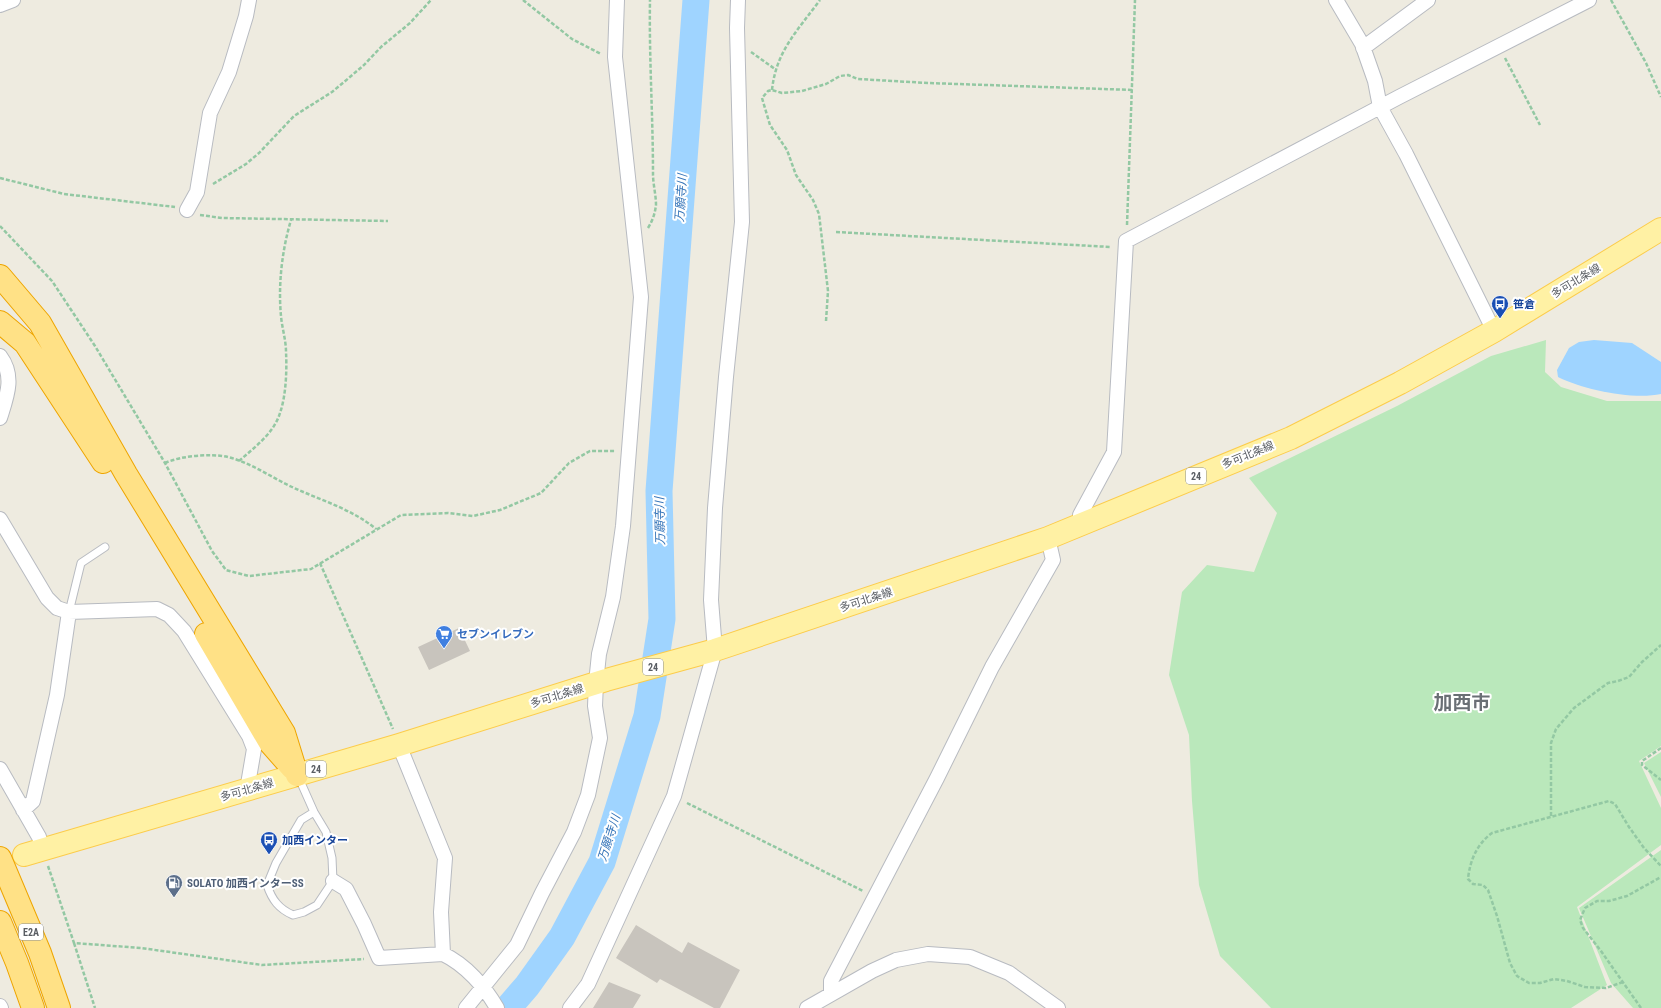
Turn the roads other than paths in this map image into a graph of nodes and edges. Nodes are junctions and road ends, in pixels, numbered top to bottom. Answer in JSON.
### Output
{"nodes":[{"id":1,"x":12,"y":0,"type":"edge"},
{"id":2,"x":249,"y":0,"type":"edge"},
{"id":3,"x":617,"y":0,"type":"edge"},
{"id":4,"x":738,"y":0,"type":"edge"},
{"id":5,"x":1336,"y":0,"type":"edge"},
{"id":6,"x":1428,"y":0,"type":"edge"},
{"id":7,"x":1589,"y":0,"type":"edge"},
{"id":8,"x":0,"y":4,"type":"edge"},
{"id":9,"x":1363,"y":48,"type":"junction"},
{"id":10,"x":1380,"y":107,"type":"junction"},
{"id":11,"x":187,"y":210,"type":"dead end"},
{"id":12,"x":1661,"y":229,"type":"edge"},
{"id":13,"x":0,"y":276,"type":"edge"},
{"id":14,"x":0,"y":322,"type":"edge"},
{"id":15,"x":1494,"y":332,"type":"junction"},
{"id":16,"x":0,"y":356,"type":"edge"},
{"id":17,"x":0,"y":418,"type":"edge"},
{"id":18,"x":0,"y":518,"type":"edge"},
{"id":19,"x":1080,"y":524,"type":"junction"},
{"id":20,"x":1048,"y":538,"type":"junction"},
{"id":21,"x":105,"y":546,"type":"dead end"},
{"id":22,"x":70,"y":612,"type":"junction"},
{"id":23,"x":708,"y":652,"type":"junction"},
{"id":24,"x":601,"y":682,"type":"junction"},
{"id":25,"x":400,"y":745,"type":"junction"},
{"id":26,"x":0,"y":769,"type":"edge"},
{"id":27,"x":298,"y":775,"type":"junction"},
{"id":28,"x":247,"y":790,"type":"junction"},
{"id":29,"x":24,"y":810,"type":"junction"},
{"id":30,"x":314,"y":812,"type":"junction"},
{"id":31,"x":34,"y":852,"type":"joint"},
{"id":32,"x":0,"y":858,"type":"edge"},
{"id":33,"x":334,"y":881,"type":"junction"},
{"id":34,"x":0,"y":922,"type":"edge"},
{"id":35,"x":0,"y":945,"type":"edge"},
{"id":36,"x":443,"y":954,"type":"junction"},
{"id":37,"x":486,"y":991,"type":"junction"},
{"id":38,"x":831,"y":994,"type":"junction"},
{"id":39,"x":29,"y":1008,"type":"edge"},
{"id":40,"x":33,"y":1008,"type":"edge"},
{"id":41,"x":59,"y":1008,"type":"edge"},
{"id":42,"x":466,"y":1008,"type":"edge"},
{"id":43,"x":497,"y":1008,"type":"edge"},
{"id":44,"x":570,"y":1008,"type":"edge"},
{"id":45,"x":807,"y":1008,"type":"edge"},
{"id":46,"x":1058,"y":1008,"type":"edge"}],
"edges":[{"from":1,"to":8,"type":"street"},
{"from":2,"to":11,"type":"street"},
{"from":3,"to":24,"type":"street"},
{"from":4,"to":23,"type":"street"},
{"from":5,"to":9,"type":"street"},
{"from":6,"to":9,"type":"street"},
{"from":7,"to":10,"type":"street"},
{"from":9,"to":10,"type":"street"},
{"from":10,"to":15,"type":"street"},
{"from":10,"to":19,"type":"street"},
{"from":12,"to":15,"type":"main road","name":"多可北条線","number":"24"},
{"from":13,"to":27,"type":"highway"},
{"from":14,"to":27,"type":"highway"},
{"from":15,"to":19,"type":"main road","name":"多可北条線","number":"24"},
{"from":16,"to":17,"type":"street"},
{"from":18,"to":22,"type":"street"},
{"from":19,"to":20,"type":"main road","name":"多可北条線","number":"24"},
{"from":20,"to":23,"type":"main road","name":"多可北条線","number":"24"},
{"from":20,"to":38,"type":"street"},
{"from":21,"to":22,"type":"lane"},
{"from":22,"to":28,"type":"street"},
{"from":22,"to":29,"type":"street"},
{"from":23,"to":24,"type":"main road","name":"多可北条線","number":"24"},
{"from":23,"to":44,"type":"street"},
{"from":24,"to":25,"type":"main road","name":"多可北条線","number":"24"},
{"from":24,"to":37,"type":"street"},
{"from":25,"to":27,"type":"main road","name":"多可北条線","number":"24"},
{"from":25,"to":36,"type":"street"},
{"from":26,"to":29,"type":"street"},
{"from":27,"to":28,"type":"main road","name":"多可北条線","number":"24"},
{"from":27,"to":30,"type":"lane"},
{"from":28,"to":31,"type":"main road","name":"多可北条線","number":"24"},
{"from":29,"to":31,"type":"street"},
{"from":30,"to":33,"type":"lane"},
{"from":30,"to":33,"type":"lane"},
{"from":32,"to":41,"type":"highway","number":"E2A"},
{"from":33,"to":36,"type":"street"},
{"from":34,"to":40,"type":"highway","number":"E2A"},
{"from":35,"to":39,"type":"highway"},
{"from":36,"to":37,"type":"street"},
{"from":37,"to":42,"type":"street"},
{"from":37,"to":43,"type":"street"},
{"from":38,"to":45,"type":"street"},
{"from":38,"to":46,"type":"street"}]}
